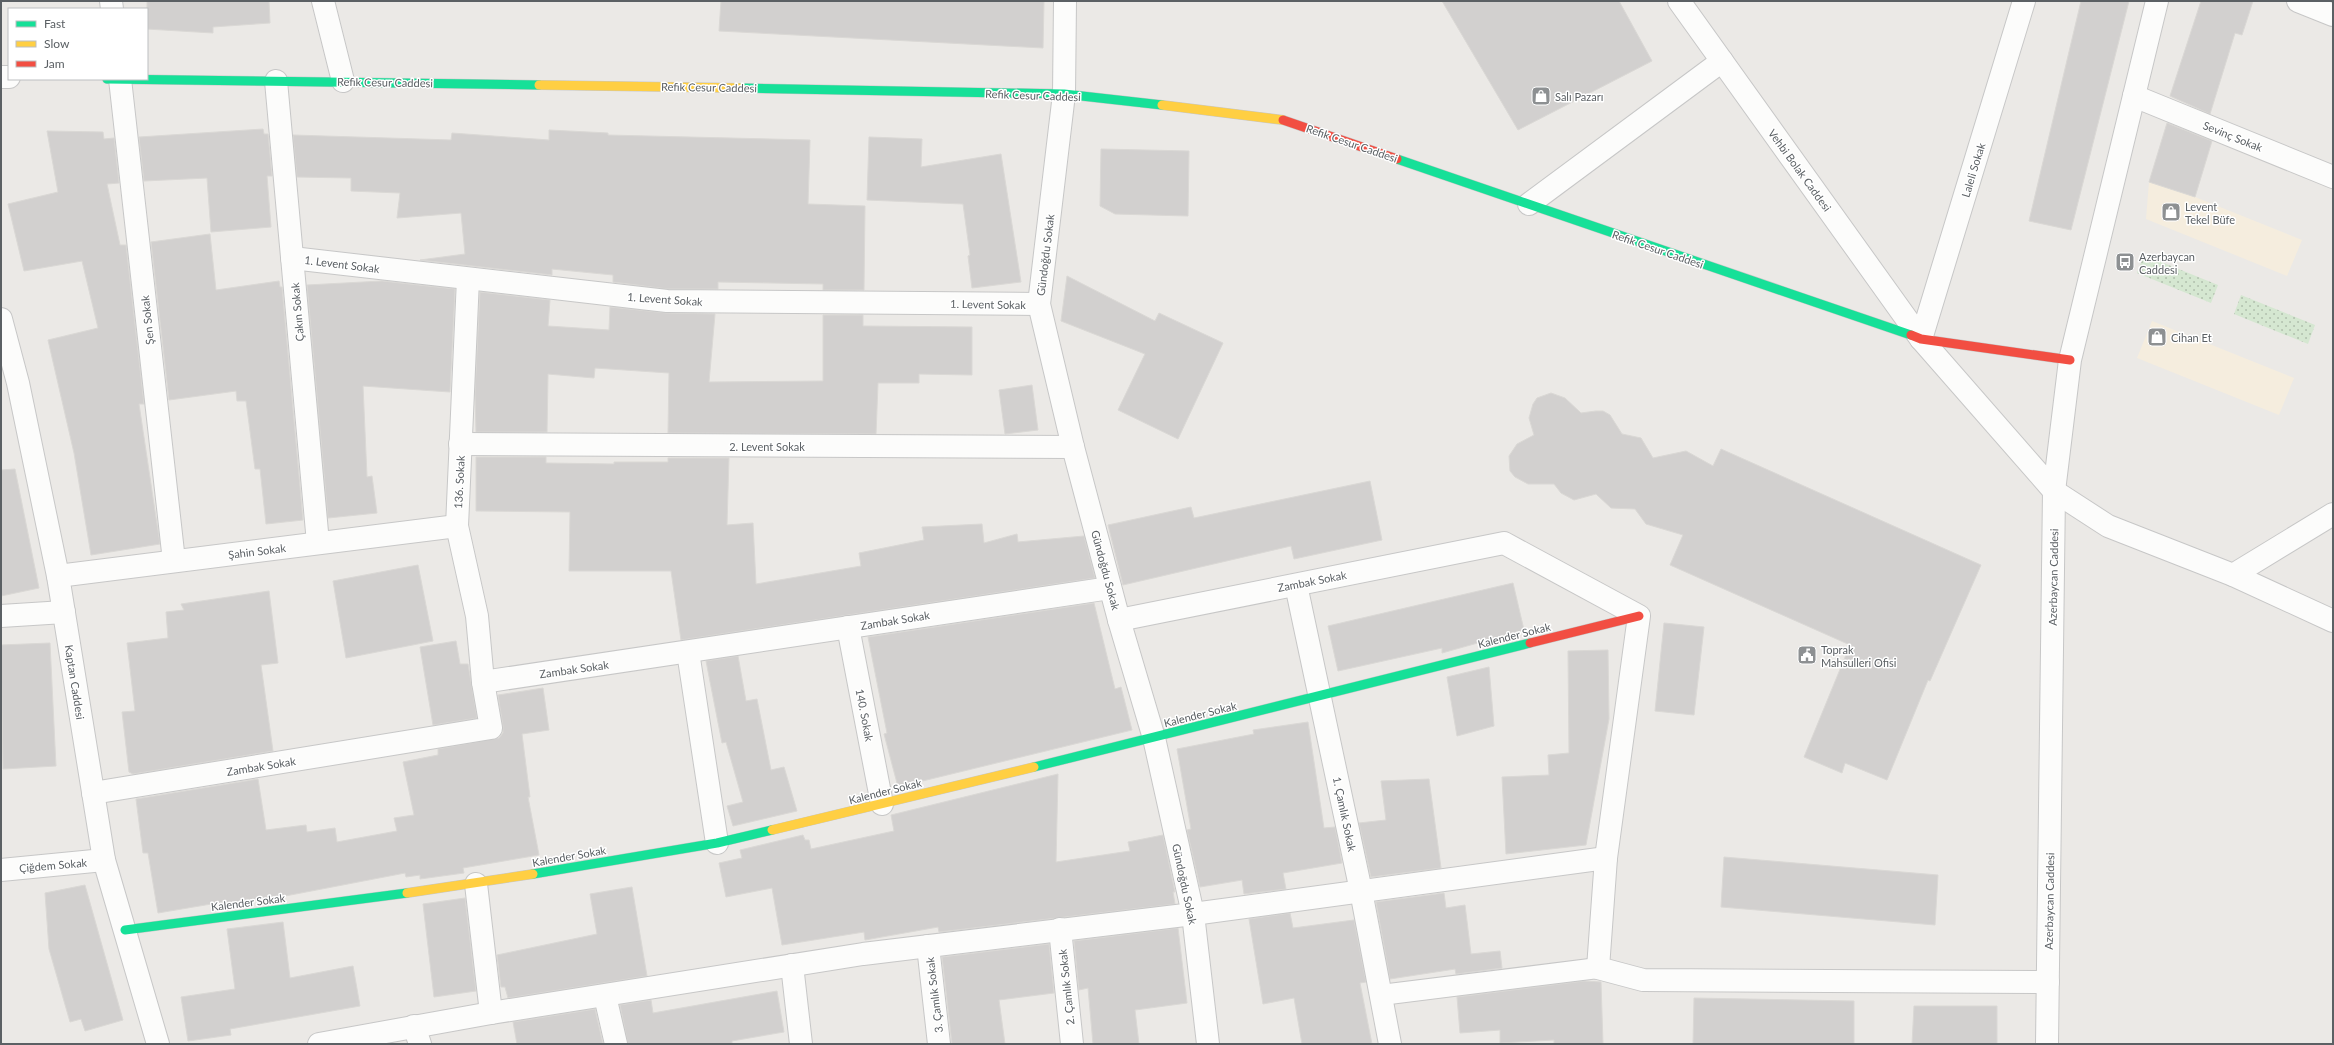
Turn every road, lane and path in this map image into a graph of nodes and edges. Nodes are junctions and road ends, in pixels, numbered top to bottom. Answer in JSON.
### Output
{"nodes":[{"id":1,"x":323,"y":1,"type":"edge"},
{"id":2,"x":1065,"y":1,"type":"edge"},
{"id":3,"x":1679,"y":1,"type":"edge"},
{"id":4,"x":2024,"y":1,"type":"edge"},
{"id":5,"x":2157,"y":1,"type":"edge"},
{"id":6,"x":2298,"y":1,"type":"edge"},
{"id":7,"x":2333,"y":15,"type":"edge"},
{"id":8,"x":1722,"y":61,"type":"junction"},
{"id":9,"x":148,"y":79,"type":"edge"},
{"id":10,"x":120,"y":80,"type":"edge"},
{"id":11,"x":276,"y":81,"type":"junction"},
{"id":12,"x":343,"y":81,"type":"junction"},
{"id":13,"x":1064,"y":94,"type":"junction"},
{"id":14,"x":2134,"y":96,"type":"junction"},
{"id":15,"x":2333,"y":177,"type":"edge"},
{"id":16,"x":1529,"y":204,"type":"junction"},
{"id":17,"x":292,"y":258,"type":"junction"},
{"id":18,"x":468,"y":279,"type":"junction"},
{"id":19,"x":1039,"y":304,"type":"junction"},
{"id":20,"x":1,"y":318,"type":"edge"},
{"id":21,"x":1921,"y":339,"type":"junction"},
{"id":22,"x":2070,"y":360,"type":"junction"},
{"id":23,"x":9,"y":384,"type":"edge"},
{"id":24,"x":460,"y":444,"type":"junction"},
{"id":25,"x":1073,"y":447,"type":"junction"},
{"id":26,"x":2054,"y":491,"type":"junction"},
{"id":27,"x":2333,"y":514,"type":"edge"},
{"id":28,"x":457,"y":526,"type":"junction"},
{"id":29,"x":318,"y":543,"type":"junction"},
{"id":30,"x":174,"y":561,"type":"junction"},
{"id":31,"x":2232,"y":575,"type":"junction"},
{"id":32,"x":58,"y":576,"type":"junction"},
{"id":33,"x":1296,"y":585,"type":"junction"},
{"id":34,"x":1110,"y":588,"type":"junction"},
{"id":35,"x":64,"y":612,"type":"junction"},
{"id":36,"x":1,"y":616,"type":"edge"},
{"id":37,"x":1640,"y":616,"type":"junction"},
{"id":38,"x":1119,"y":620,"type":"junction"},
{"id":39,"x":2333,"y":621,"type":"edge"},
{"id":40,"x":848,"y":627,"type":"junction"},
{"id":41,"x":688,"y":652,"type":"junction"},
{"id":42,"x":483,"y":682,"type":"junction"},
{"id":43,"x":1321,"y":695,"type":"junction"},
{"id":44,"x":1154,"y":738,"type":"junction"},
{"id":45,"x":93,"y":793,"type":"junction"},
{"id":46,"x":882,"y":804,"type":"junction"},
{"id":47,"x":717,"y":844,"type":"junction"},
{"id":48,"x":1606,"y":858,"type":"junction"},
{"id":49,"x":104,"y":860,"type":"junction"},
{"id":50,"x":1,"y":870,"type":"edge"},
{"id":51,"x":476,"y":884,"type":"junction"},
{"id":52,"x":1361,"y":891,"type":"junction"},
{"id":53,"x":1193,"y":914,"type":"junction"},
{"id":54,"x":1060,"y":929,"type":"junction"},
{"id":55,"x":125,"y":930,"type":"junction"},
{"id":56,"x":928,"y":946,"type":"junction"},
{"id":57,"x":792,"y":965,"type":"junction"},
{"id":58,"x":1598,"y":968,"type":"junction"},
{"id":59,"x":2048,"y":982,"type":"junction"},
{"id":60,"x":1381,"y":995,"type":"junction"},
{"id":61,"x":605,"y":996,"type":"junction"},
{"id":62,"x":491,"y":1013,"type":"junction"},
{"id":63,"x":417,"y":1035,"type":"edge"},
{"id":64,"x":158,"y":1044,"type":"edge"},
{"id":65,"x":319,"y":1044,"type":"edge"},
{"id":66,"x":616,"y":1044,"type":"edge"},
{"id":67,"x":801,"y":1044,"type":"edge"},
{"id":68,"x":940,"y":1044,"type":"edge"},
{"id":69,"x":1072,"y":1044,"type":"edge"},
{"id":70,"x":1208,"y":1044,"type":"edge"},
{"id":71,"x":1390,"y":1044,"type":"edge"},
{"id":72,"x":2046,"y":1044,"type":"edge"}],
"edges":[{"from":1,"to":12,"type":"street"},
{"from":2,"to":13,"type":"street","name":"Gündoğdu Sokak"},
{"from":3,"to":8,"type":"street","name":"Vehbi Bolak Caddesi"},
{"from":4,"to":21,"type":"street","name":"Laleli Sokak"},
{"from":5,"to":14,"type":"street","name":"Azerbaycan Caddesi"},
{"from":6,"to":7,"type":"street"},
{"from":8,"to":16,"type":"street"},
{"from":8,"to":21,"type":"street","name":"Vehbi Bolak Caddesi"},
{"from":9,"to":11,"type":"street","name":"Refik Cesur Caddesi"},
{"from":10,"to":30,"type":"street","name":"Şen Sokak"},
{"from":11,"to":12,"type":"street","name":"Refik Cesur Caddesi"},
{"from":11,"to":17,"type":"street","name":"Çakın Sokak"},
{"from":12,"to":13,"type":"street","name":"Refik Cesur Caddesi"},
{"from":13,"to":16,"type":"street","name":"Refik Cesur Caddesi"},
{"from":13,"to":19,"type":"street","name":"Gündoğdu Sokak"},
{"from":14,"to":15,"type":"street","name":"Sevinç Sokak"},
{"from":14,"to":22,"type":"street","name":"Azerbaycan Caddesi"},
{"from":16,"to":21,"type":"street","name":"Refik Cesur Caddesi"},
{"from":17,"to":18,"type":"street","name":"1. Levent Sokak"},
{"from":17,"to":29,"type":"street","name":"Çakın Sokak"},
{"from":18,"to":19,"type":"street","name":"1. Levent Sokak"},
{"from":18,"to":24,"type":"street","name":"136. Sokak"},
{"from":19,"to":25,"type":"street","name":"Gündoğdu Sokak"},
{"from":20,"to":23,"type":"street","name":"Kaptan Caddesi"},
{"from":21,"to":22,"type":"street","name":"Refik Cesur Caddesi"},
{"from":21,"to":26,"type":"street","name":"Vehbi Bolak Caddesi"},
{"from":22,"to":26,"type":"street","name":"Azerbaycan Caddesi"},
{"from":23,"to":32,"type":"street","name":"Kaptan Caddesi"},
{"from":24,"to":25,"type":"street","name":"2. Levent Sokak"},
{"from":24,"to":28,"type":"street","name":"136. Sokak"},
{"from":25,"to":34,"type":"street","name":"Gündoğdu Sokak"},
{"from":26,"to":31,"type":"street","name":"Vehbi Bolak Caddesi"},
{"from":26,"to":59,"type":"street","name":"Azerbaycan Caddesi"},
{"from":27,"to":31,"type":"street"},
{"from":28,"to":29,"type":"street","name":"Şahin Sokak"},
{"from":28,"to":42,"type":"street","name":"136. Sokak"},
{"from":29,"to":30,"type":"street","name":"Şahin Sokak"},
{"from":30,"to":32,"type":"street","name":"Şahin Sokak"},
{"from":31,"to":39,"type":"street","name":"Vehbi Bolak Caddesi"},
{"from":32,"to":35,"type":"street","name":"Kaptan Caddesi"},
{"from":33,"to":37,"type":"street","name":"Zambak Sokak"},
{"from":33,"to":38,"type":"street","name":"Zambak Sokak"},
{"from":33,"to":43,"type":"street","name":"1. Çamlık Sokak"},
{"from":34,"to":38,"type":"street","name":"Gündoğdu Sokak"},
{"from":34,"to":40,"type":"street","name":"Zambak Sokak"},
{"from":35,"to":36,"type":"street"},
{"from":35,"to":45,"type":"street","name":"Kaptan Caddesi"},
{"from":37,"to":43,"type":"street","name":"Kalender Sokak"},
{"from":37,"to":48,"type":"street"},
{"from":38,"to":44,"type":"street","name":"Gündoğdu Sokak"},
{"from":40,"to":41,"type":"street","name":"Zambak Sokak"},
{"from":40,"to":46,"type":"street","name":"140. Sokak"},
{"from":41,"to":42,"type":"street","name":"Zambak Sokak"},
{"from":41,"to":47,"type":"street"},
{"from":42,"to":45,"type":"street","name":"Zambak Sokak"},
{"from":43,"to":44,"type":"street","name":"Kalender Sokak"},
{"from":43,"to":52,"type":"street","name":"1. Çamlık Sokak"},
{"from":44,"to":46,"type":"street","name":"Kalender Sokak"},
{"from":44,"to":53,"type":"street","name":"Gündoğdu Sokak"},
{"from":45,"to":49,"type":"street","name":"Kaptan Caddesi"},
{"from":46,"to":47,"type":"street","name":"Kalender Sokak"},
{"from":47,"to":51,"type":"street","name":"Kalender Sokak"},
{"from":48,"to":52,"type":"street"},
{"from":48,"to":58,"type":"street"},
{"from":49,"to":50,"type":"street","name":"Çiğdem Sokak"},
{"from":49,"to":55,"type":"street","name":"Kaptan Caddesi"},
{"from":51,"to":55,"type":"street","name":"Kalender Sokak"},
{"from":51,"to":62,"type":"street"},
{"from":52,"to":53,"type":"street"},
{"from":52,"to":60,"type":"street","name":"1. Çamlık Sokak"},
{"from":53,"to":54,"type":"street"},
{"from":53,"to":70,"type":"street","name":"Gündoğdu Sokak"},
{"from":54,"to":56,"type":"street"},
{"from":54,"to":69,"type":"street","name":"2. Çamlık Sokak"},
{"from":55,"to":64,"type":"street","name":"Kaptan Caddesi"},
{"from":56,"to":57,"type":"street"},
{"from":56,"to":68,"type":"street","name":"3. Çamlık Sokak"},
{"from":57,"to":61,"type":"street"},
{"from":57,"to":67,"type":"street"},
{"from":58,"to":59,"type":"street"},
{"from":58,"to":60,"type":"lane"},
{"from":59,"to":72,"type":"street","name":"Azerbaycan Caddesi"},
{"from":60,"to":71,"type":"street","name":"1. Çamlık Sokak"},
{"from":61,"to":62,"type":"street"},
{"from":61,"to":66,"type":"street"},
{"from":62,"to":63,"type":"street"},
{"from":63,"to":65,"type":"street"}]}
